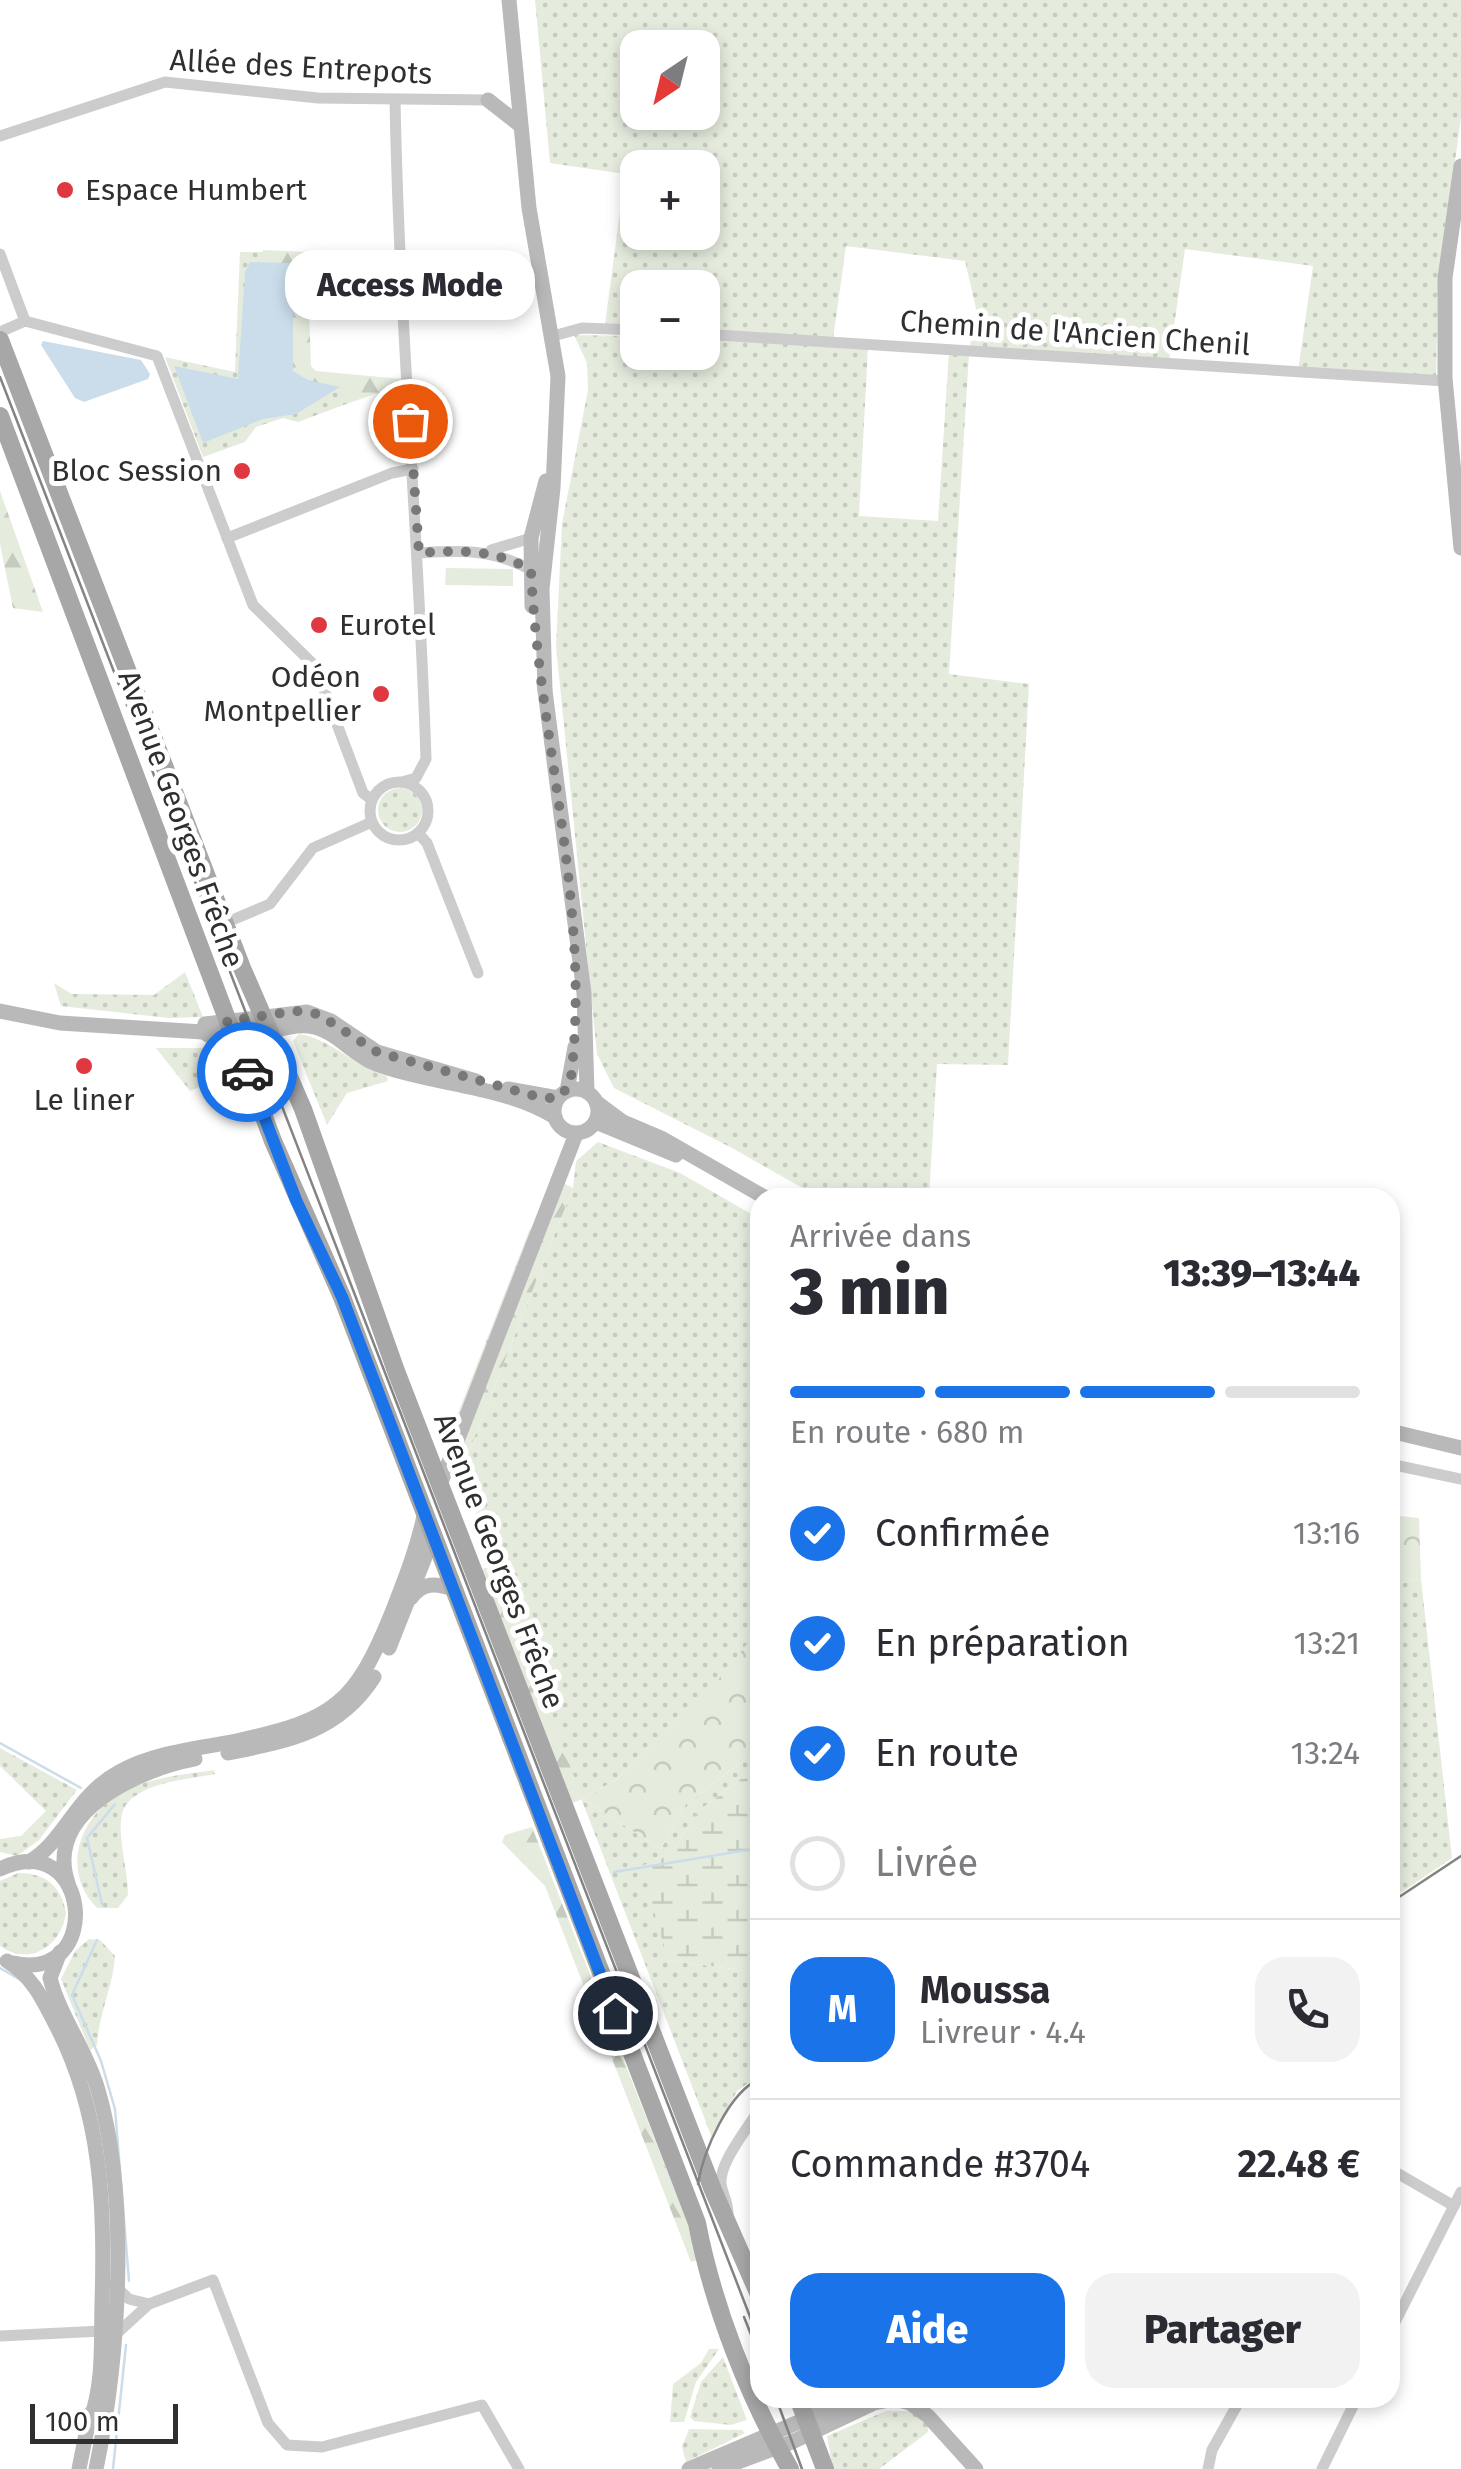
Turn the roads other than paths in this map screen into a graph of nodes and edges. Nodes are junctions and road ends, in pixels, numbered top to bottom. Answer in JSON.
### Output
{"nodes":[{"id":1,"x":509,"y":0,"type":"edge"},
{"id":2,"x":518,"y":0,"type":"edge"},
{"id":3,"x":515,"y":82,"type":"junction"},
{"id":4,"x":395,"y":98,"type":"junction"},
{"id":5,"x":492,"y":99,"type":"junction"},
{"id":6,"x":519,"y":116,"type":"junction"},
{"id":7,"x":0,"y":136,"type":"edge"},
{"id":8,"x":1461,"y":166,"type":"edge"},
{"id":9,"x":0,"y":254,"type":"edge"},
{"id":10,"x":25,"y":321,"type":"junction"},
{"id":11,"x":620,"y":329,"type":"edge"},
{"id":12,"x":0,"y":332,"type":"edge"},
{"id":13,"x":720,"y":335,"type":"edge"},
{"id":14,"x":553,"y":336,"type":"junction"},
{"id":15,"x":0,"y":340,"type":"edge"},
{"id":16,"x":1445,"y":381,"type":"junction"},
{"id":17,"x":0,"y":416,"type":"edge"},
{"id":18,"x":413,"y":469,"type":"junction"},
{"id":19,"x":227,"y":538,"type":"junction"},
{"id":20,"x":539,"y":538,"type":"junction"},
{"id":21,"x":1461,"y":548,"type":"edge"},
{"id":22,"x":487,"y":552,"type":"junction"},
{"id":23,"x":419,"y":553,"type":"junction"},
{"id":24,"x":533,"y":563,"type":"junction"},
{"id":25,"x":543,"y":622,"type":"junction"},
{"id":26,"x":545,"y":690,"type":"junction"},
{"id":27,"x":402,"y":782,"type":"junction"},
{"id":28,"x":372,"y":800,"type":"junction"},
{"id":29,"x":372,"y":822,"type":"junction"},
{"id":30,"x":418,"y":833,"type":"junction"},
{"id":31,"x":225,"y":922,"type":"junction"},
{"id":32,"x":578,"y":963,"type":"junction"},
{"id":33,"x":478,"y":973,"type":"dead end"},
{"id":34,"x":0,"y":1002,"type":"edge"},
{"id":35,"x":0,"y":1011,"type":"edge"},
{"id":36,"x":90,"y":1022,"type":"junction"},
{"id":37,"x":267,"y":1024,"type":"junction"},
{"id":38,"x":230,"y":1029,"type":"junction"},
{"id":39,"x":562,"y":1095,"type":"junction"},
{"id":40,"x":592,"y":1097,"type":"junction"},
{"id":41,"x":554,"y":1117,"type":"junction"},
{"id":42,"x":596,"y":1122,"type":"junction"},
{"id":43,"x":576,"y":1134,"type":"junction"},
{"id":44,"x":750,"y":1189,"type":"edge"},
{"id":45,"x":750,"y":1190,"type":"edge"},
{"id":46,"x":1400,"y":1433,"type":"edge"},
{"id":47,"x":1400,"y":1444,"type":"edge"},
{"id":48,"x":1461,"y":1448,"type":"edge"},
{"id":49,"x":1461,"y":1458,"type":"edge"},
{"id":50,"x":1400,"y":1466,"type":"edge"},
{"id":51,"x":1461,"y":1479,"type":"edge"},
{"id":52,"x":440,"y":1485,"type":"junction"},
{"id":53,"x":448,"y":1504,"type":"junction"},
{"id":54,"x":424,"y":1516,"type":"junction"},
{"id":55,"x":457,"y":1526,"type":"junction"},
{"id":56,"x":432,"y":1537,"type":"junction"},
{"id":57,"x":452,"y":1590,"type":"junction"},
{"id":58,"x":409,"y":1602,"type":"junction"},
{"id":59,"x":11,"y":1864,"type":"edge"},
{"id":60,"x":68,"y":1882,"type":"junction"},
{"id":61,"x":60,"y":1952,"type":"junction"},
{"id":62,"x":4,"y":1960,"type":"edge"},
{"id":63,"x":750,"y":2125,"type":"edge"},
{"id":64,"x":1400,"y":2175,"type":"edge"},
{"id":65,"x":1461,"y":2192,"type":"edge"},
{"id":66,"x":1454,"y":2206,"type":"junction"},
{"id":67,"x":727,"y":2221,"type":"junction"},
{"id":68,"x":750,"y":2274,"type":"edge"},
{"id":69,"x":115,"y":2286,"type":"junction"},
{"id":70,"x":1400,"y":2302,"type":"edge"},
{"id":71,"x":149,"y":2304,"type":"junction"},
{"id":72,"x":0,"y":2336,"type":"edge"},
{"id":73,"x":104,"y":2340,"type":"junction"},
{"id":74,"x":750,"y":2378,"type":"edge"},
{"id":75,"x":762,"y":2408,"type":"edge"},
{"id":76,"x":802,"y":2408,"type":"edge"},
{"id":77,"x":839,"y":2408,"type":"edge"},
{"id":78,"x":860,"y":2408,"type":"edge"},
{"id":79,"x":917,"y":2408,"type":"edge"},
{"id":80,"x":927,"y":2408,"type":"edge"},
{"id":81,"x":1235,"y":2408,"type":"edge"},
{"id":82,"x":1352,"y":2408,"type":"edge"},
{"id":83,"x":809,"y":2426,"type":"junction"},
{"id":84,"x":774,"y":2440,"type":"junction"},
{"id":85,"x":691,"y":2468,"type":"edge"},
{"id":86,"x":79,"y":2469,"type":"edge"},
{"id":87,"x":96,"y":2469,"type":"edge"},
{"id":88,"x":519,"y":2469,"type":"edge"},
{"id":89,"x":719,"y":2469,"type":"edge"},
{"id":90,"x":790,"y":2469,"type":"edge"},
{"id":91,"x":825,"y":2469,"type":"edge"},
{"id":92,"x":976,"y":2469,"type":"edge"},
{"id":93,"x":988,"y":2469,"type":"edge"},
{"id":94,"x":1208,"y":2469,"type":"edge"},
{"id":95,"x":1322,"y":2469,"type":"edge"}],
"edges":[{"from":1,"to":3,"type":"street"},
{"from":2,"to":6,"type":"street"},
{"from":3,"to":5,"type":"street"},
{"from":3,"to":6,"type":"street"},
{"from":4,"to":5,"type":"street","name":"Allée des Entrepots"},
{"from":4,"to":7,"type":"street","name":"Allée des Entrepots"},
{"from":4,"to":18,"type":"street"},
{"from":5,"to":6,"type":"street"},
{"from":6,"to":14,"type":"street"},
{"from":8,"to":16,"type":"street"},
{"from":9,"to":10,"type":"street"},
{"from":10,"to":12,"type":"street"},
{"from":10,"to":19,"type":"street"},
{"from":11,"to":14,"type":"street"},
{"from":13,"to":16,"type":"street","name":"Chemin de l'Ancien Chenil"},
{"from":14,"to":20,"type":"street"},
{"from":15,"to":31,"type":"main road","name":"Avenue Georges Frêche"},
{"from":16,"to":21,"type":"street"},
{"from":17,"to":38,"type":"main road","name":"Avenue Georges Frêche"},
{"from":18,"to":19,"type":"street"},
{"from":18,"to":23,"type":"street"},
{"from":19,"to":28,"type":"street"},
{"from":20,"to":22,"type":"street"},
{"from":20,"to":24,"type":"street"},
{"from":20,"to":25,"type":"street"},
{"from":22,"to":23,"type":"street"},
{"from":22,"to":24,"type":"street"},
{"from":23,"to":27,"type":"street"},
{"from":24,"to":25,"type":"street"},
{"from":24,"to":26,"type":"street"},
{"from":25,"to":26,"type":"street"},
{"from":26,"to":32,"type":"street"},
{"from":27,"to":28,"type":"street"},
{"from":27,"to":30,"type":"street"},
{"from":28,"to":29,"type":"street"},
{"from":29,"to":30,"type":"street"},
{"from":29,"to":31,"type":"street"},
{"from":30,"to":33,"type":"street"},
{"from":31,"to":37,"type":"main road","name":"Avenue Georges Frêche"},
{"from":32,"to":39,"type":"street"},
{"from":32,"to":40,"type":"street"},
{"from":34,"to":36,"type":"street"},
{"from":35,"to":36,"type":"street"},
{"from":36,"to":38,"type":"street"},
{"from":37,"to":38,"type":"street"},
{"from":37,"to":39,"type":"street"},
{"from":37,"to":41,"type":"street"},
{"from":37,"to":52,"type":"main road","name":"Avenue Georges Frêche"},
{"from":38,"to":54,"type":"main road","name":"Avenue Georges Frêche"},
{"from":39,"to":40,"type":"street"},
{"from":39,"to":41,"type":"street"},
{"from":40,"to":42,"type":"street"},
{"from":40,"to":44,"type":"street"},
{"from":41,"to":43,"type":"street"},
{"from":42,"to":43,"type":"street"},
{"from":42,"to":45,"type":"street"},
{"from":43,"to":52,"type":"street"},
{"from":46,"to":48,"type":"street"},
{"from":47,"to":49,"type":"street"},
{"from":50,"to":51,"type":"street"},
{"from":52,"to":53,"type":"main road","name":"Avenue Georges Frêche"},
{"from":53,"to":54,"type":"main road"},
{"from":53,"to":55,"type":"main road","name":"Avenue Georges Frêche"},
{"from":54,"to":56,"type":"main road","name":"Avenue Georges Frêche"},
{"from":54,"to":59,"type":"street"},
{"from":55,"to":56,"type":"main road"},
{"from":55,"to":67,"type":"main road","name":"Avenue Georges Frêche"},
{"from":56,"to":57,"type":"main road","name":"Avenue Georges Frêche"},
{"from":56,"to":58,"type":"street"},
{"from":57,"to":58,"type":"street"},
{"from":57,"to":74,"type":"main road","name":"Avenue Georges Frêche"},
{"from":58,"to":60,"type":"street"},
{"from":59,"to":60,"type":"street"},
{"from":60,"to":61,"type":"street"},
{"from":61,"to":62,"type":"street"},
{"from":61,"to":69,"type":"street"},
{"from":62,"to":73,"type":"street"},
{"from":63,"to":67,"type":"street"},
{"from":64,"to":66,"type":"street"},
{"from":65,"to":66,"type":"street"},
{"from":66,"to":70,"type":"street"},
{"from":67,"to":68,"type":"main road","name":"Avenue Georges Frêche"},
{"from":69,"to":71,"type":"street"},
{"from":69,"to":73,"type":"street"},
{"from":71,"to":73,"type":"street"},
{"from":71,"to":88,"type":"street"},
{"from":72,"to":73,"type":"street"},
{"from":73,"to":86,"type":"street"},
{"from":73,"to":87,"type":"street"},
{"from":75,"to":84,"type":"main road","name":"Avenue Georges Frêche"},
{"from":76,"to":83,"type":"main road"},
{"from":77,"to":83,"type":"street"},
{"from":78,"to":83,"type":"street"},
{"from":79,"to":92,"type":"street"},
{"from":80,"to":93,"type":"street"},
{"from":81,"to":94,"type":"street"},
{"from":82,"to":95,"type":"street"},
{"from":83,"to":84,"type":"street"},
{"from":83,"to":91,"type":"main road"},
{"from":84,"to":85,"type":"street"},
{"from":84,"to":89,"type":"street"},
{"from":84,"to":90,"type":"main road","name":"Avenue Georges Frêche"}]}
